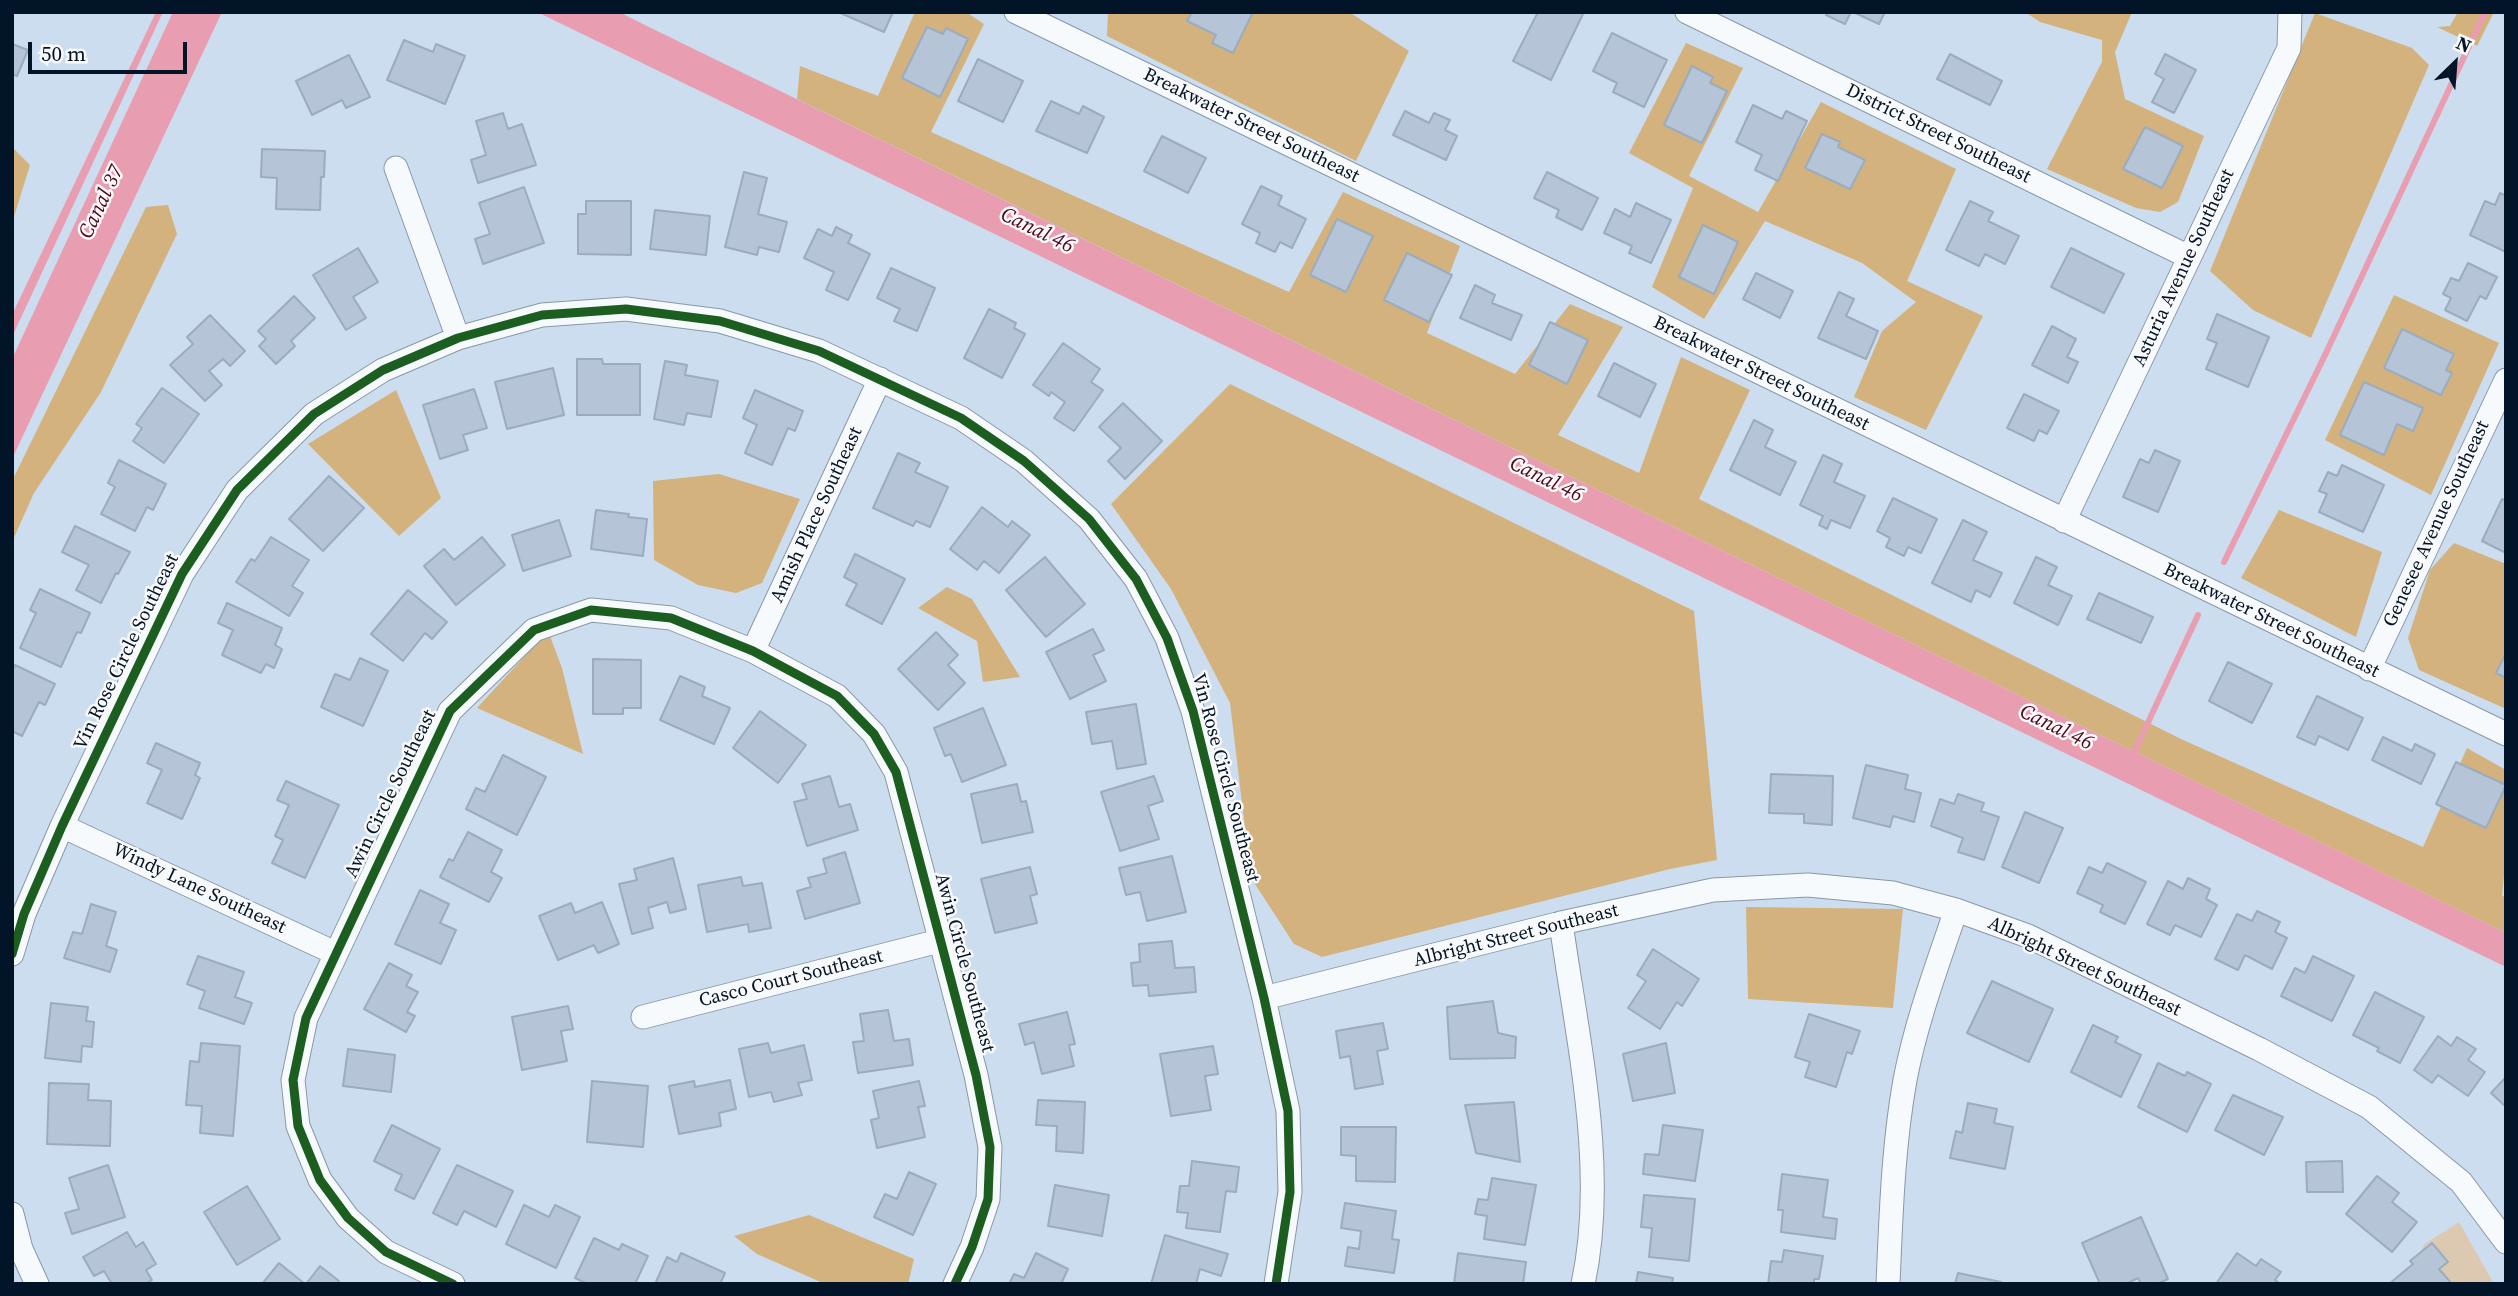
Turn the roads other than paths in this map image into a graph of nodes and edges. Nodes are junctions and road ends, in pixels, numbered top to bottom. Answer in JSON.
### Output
{"nodes":[{"id":1,"x":1016,"y":12,"type":"edge"},
{"id":2,"x":1687,"y":12,"type":"edge"},
{"id":3,"x":2290,"y":12,"type":"edge"},
{"id":4,"x":396,"y":167,"type":"dead end"},
{"id":5,"x":2189,"y":257,"type":"junction"},
{"id":6,"x":458,"y":338,"type":"junction"},
{"id":7,"x":880,"y":379,"type":"junction"},
{"id":8,"x":2506,"y":380,"type":"edge"},
{"id":9,"x":2064,"y":521,"type":"junction"},
{"id":10,"x":753,"y":651,"type":"junction"},
{"id":11,"x":2369,"y":669,"type":"junction"},
{"id":12,"x":2506,"y":734,"type":"edge"},
{"id":13,"x":62,"y":826,"type":"junction"},
{"id":14,"x":1956,"y":910,"type":"junction"},
{"id":15,"x":1562,"y":923,"type":"junction"},
{"id":16,"x":939,"y":941,"type":"junction"},
{"id":17,"x":335,"y":953,"type":"junction"},
{"id":18,"x":12,"y":954,"type":"edge"},
{"id":19,"x":1264,"y":999,"type":"junction"},
{"id":20,"x":643,"y":1017,"type":"dead end"},
{"id":21,"x":12,"y":1214,"type":"edge"},
{"id":22,"x":2506,"y":1242,"type":"edge"},
{"id":23,"x":17,"y":1251,"type":"edge"},
{"id":24,"x":37,"y":1284,"type":"edge"},
{"id":25,"x":453,"y":1284,"type":"edge"},
{"id":26,"x":955,"y":1284,"type":"edge"},
{"id":27,"x":1276,"y":1284,"type":"edge"},
{"id":28,"x":1583,"y":1284,"type":"edge"},
{"id":29,"x":1888,"y":1284,"type":"edge"}],
"edges":[{"from":1,"to":9,"type":"street","name":"Breakwater Street Southeast"},
{"from":2,"to":5,"type":"street","name":"District Street Southeast"},
{"from":3,"to":5,"type":"street","name":"Asturia Avenue Southeast"},
{"from":4,"to":6,"type":"street"},
{"from":5,"to":9,"type":"street","name":"Asturia Avenue Southeast"},
{"from":6,"to":7,"type":"street","name":"Vin Rose Circle Southeast"},
{"from":6,"to":13,"type":"street","name":"Vin Rose Circle Southeast"},
{"from":7,"to":10,"type":"street","name":"Amish Place Southeast"},
{"from":7,"to":19,"type":"street","name":"Vin Rose Circle Southeast"},
{"from":8,"to":11,"type":"street","name":"Genesee Avenue Southeast"},
{"from":9,"to":11,"type":"street","name":"Breakwater Street Southeast"},
{"from":10,"to":16,"type":"street","name":"Awin Circle Southeast"},
{"from":10,"to":17,"type":"street","name":"Awin Circle Southeast"},
{"from":11,"to":12,"type":"street","name":"Breakwater Street Southeast"},
{"from":13,"to":17,"type":"street","name":"Windy Lane Southeast"},
{"from":13,"to":18,"type":"street","name":"Vin Rose Circle Southeast"},
{"from":14,"to":15,"type":"street","name":"Albright Street Southeast"},
{"from":14,"to":22,"type":"street","name":"Albright Street Southeast"},
{"from":14,"to":29,"type":"street"},
{"from":15,"to":19,"type":"street","name":"Albright Street Southeast"},
{"from":15,"to":28,"type":"street"},
{"from":16,"to":20,"type":"street","name":"Casco Court Southeast"},
{"from":16,"to":26,"type":"street","name":"Awin Circle Southeast"},
{"from":17,"to":25,"type":"street","name":"Awin Circle Southeast"},
{"from":19,"to":27,"type":"street","name":"Vin Rose Circle Southeast"},
{"from":21,"to":23,"type":"street"},
{"from":23,"to":24,"type":"street"}]}
